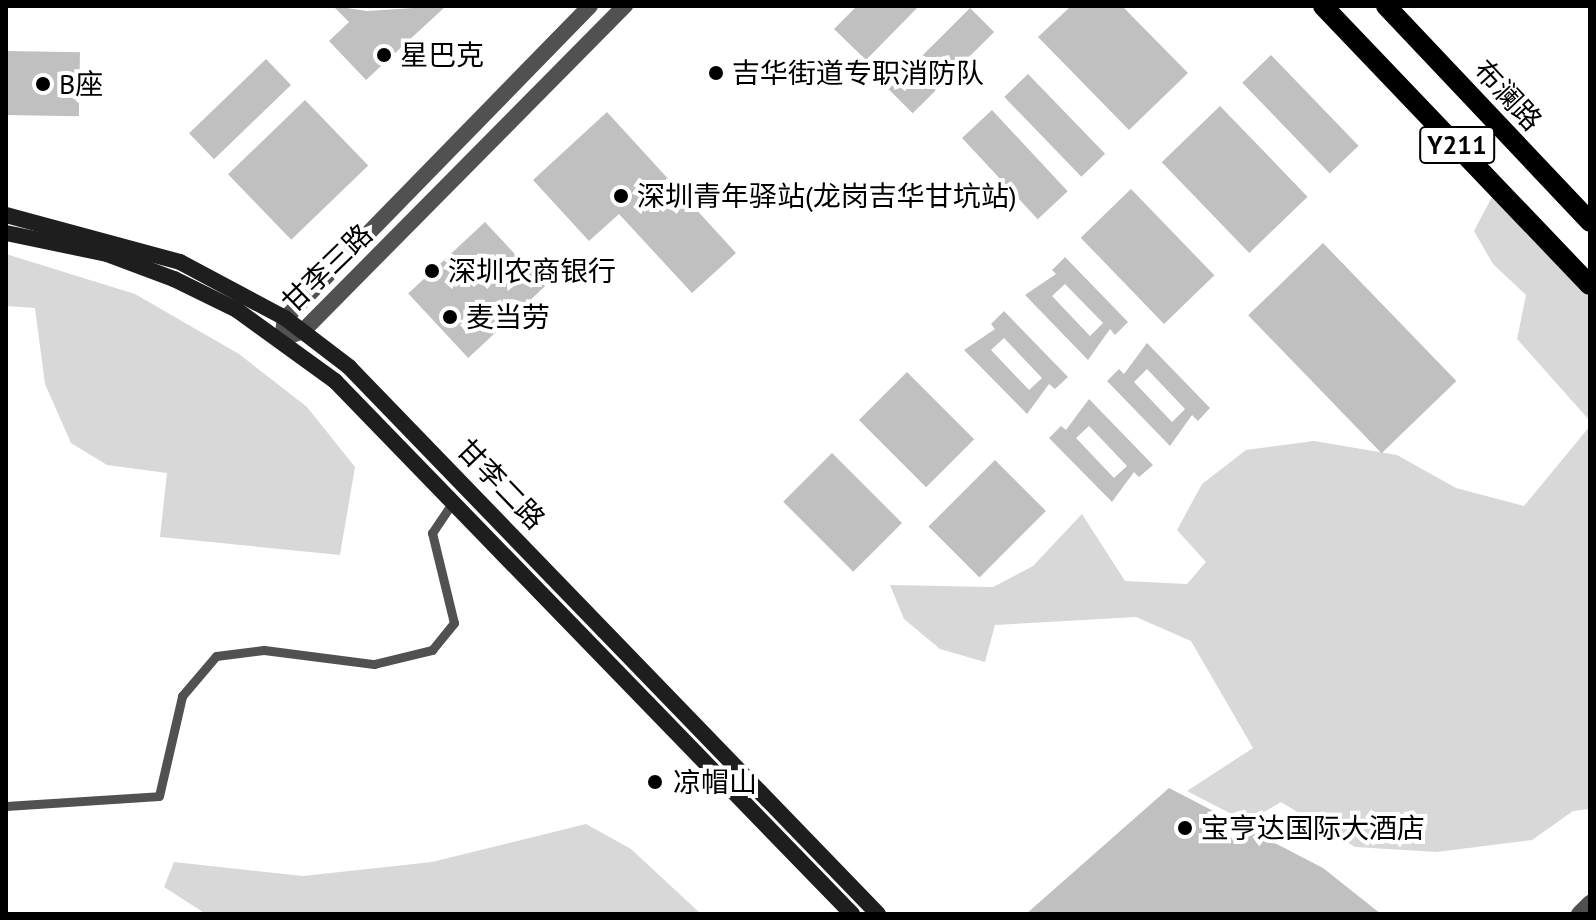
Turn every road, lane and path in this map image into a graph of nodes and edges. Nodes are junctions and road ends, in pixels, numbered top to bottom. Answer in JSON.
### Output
{"nodes":[{"id":1,"x":590,"y":6,"type":"edge"},
{"id":2,"x":625,"y":6,"type":"edge"},
{"id":3,"x":1323,"y":6,"type":"edge"},
{"id":4,"x":1386,"y":6,"type":"edge"},
{"id":5,"x":6,"y":215,"type":"edge"},
{"id":6,"x":1590,"y":222,"type":"edge"},
{"id":7,"x":6,"y":233,"type":"edge"},
{"id":8,"x":1590,"y":285,"type":"edge"},
{"id":9,"x":285,"y":318,"type":"junction"},
{"id":10,"x":303,"y":331,"type":"junction"},
{"id":11,"x":282,"y":339,"type":"junction"},
{"id":12,"x":454,"y":500,"type":"junction"},
{"id":13,"x":6,"y":806,"type":"edge"},
{"id":14,"x":1590,"y":903,"type":"edge"},
{"id":15,"x":852,"y":914,"type":"edge"},
{"id":16,"x":878,"y":914,"type":"edge"},
{"id":17,"x":1579,"y":914,"type":"edge"}],
"edges":[{"from":1,"to":9,"type":"street","name":"甘李三路"},
{"from":2,"to":10,"type":"street","name":"甘李三路"},
{"from":3,"to":8,"type":"main road","number":"Y211"},
{"from":4,"to":6,"type":"main road","name":"布澜路","number":"Y211"},
{"from":5,"to":9,"type":"main road","name":"甘李二路"},
{"from":7,"to":11,"type":"main road","name":"甘李二路"},
{"from":9,"to":10,"type":"main road","name":"甘李二路"},
{"from":9,"to":11,"type":"street","name":"甘李三路"},
{"from":10,"to":11,"type":"street","name":"甘李三路"},
{"from":10,"to":16,"type":"main road","name":"甘李二路"},
{"from":11,"to":12,"type":"main road","name":"甘李二路"},
{"from":12,"to":13,"type":"lane"},
{"from":12,"to":15,"type":"main road","name":"甘李二路"},
{"from":14,"to":17,"type":"street"}]}
